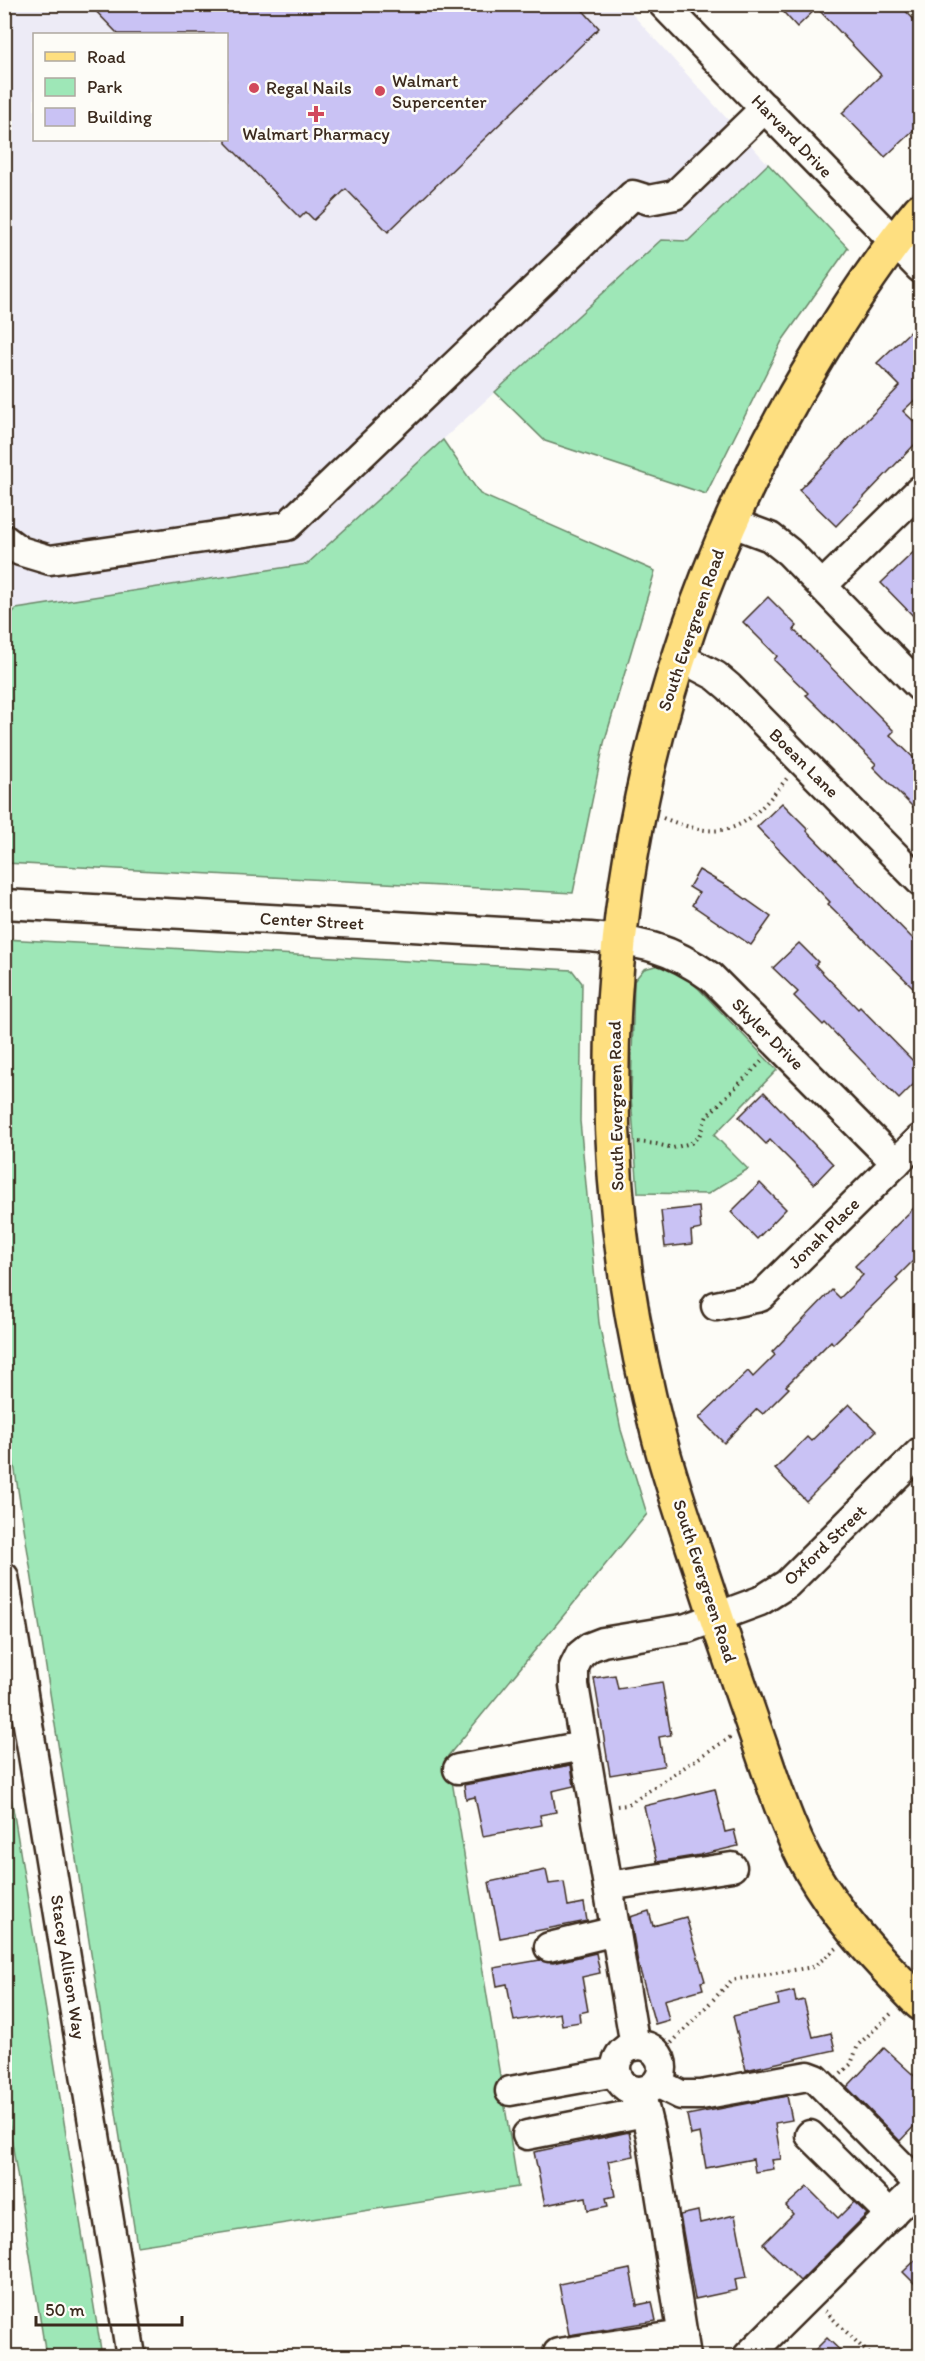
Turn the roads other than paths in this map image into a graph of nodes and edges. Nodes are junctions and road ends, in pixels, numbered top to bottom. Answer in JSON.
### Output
{"nodes":[{"id":1,"x":663,"y":4,"type":"edge"},
{"id":2,"x":765,"y":108,"type":"junction"},
{"id":3,"x":921,"y":210,"type":"edge"},
{"id":4,"x":895,"y":242,"type":"junction"},
{"id":5,"x":921,"y":268,"type":"edge"},
{"id":6,"x":921,"y":490,"type":"edge"},
{"id":7,"x":730,"y":522,"type":"junction"},
{"id":8,"x":4,"y":539,"type":"edge"},
{"id":9,"x":822,"y":586,"type":"junction"},
{"id":10,"x":678,"y":656,"type":"junction"},
{"id":11,"x":921,"y":687,"type":"edge"},
{"id":12,"x":921,"y":881,"type":"edge"},
{"id":13,"x":4,"y":904,"type":"edge"},
{"id":14,"x":620,"y":940,"type":"junction"},
{"id":15,"x":921,"y":1139,"type":"edge"},
{"id":16,"x":896,"y":1163,"type":"junction"},
{"id":17,"x":716,"y":1306,"type":"dead end"},
{"id":18,"x":921,"y":1452,"type":"edge"},
{"id":19,"x":4,"y":1577,"type":"edge"},
{"id":20,"x":717,"y":1618,"type":"junction"},
{"id":21,"x":584,"y":1746,"type":"junction"},
{"id":22,"x":458,"y":1769,"type":"dead end"},
{"id":23,"x":732,"y":1867,"type":"dead end"},
{"id":24,"x":608,"y":1886,"type":"junction"},
{"id":25,"x":616,"y":1931,"type":"junction"},
{"id":26,"x":549,"y":1947,"type":"dead end"},
{"id":27,"x":917,"y":1999,"type":"edge"},
{"id":28,"x":647,"y":2078,"type":"junction"},
{"id":29,"x":510,"y":2091,"type":"dead end"},
{"id":30,"x":527,"y":2135,"type":"dead end"},
{"id":31,"x":810,"y":2135,"type":"dead end"},
{"id":32,"x":921,"y":2185,"type":"edge"},
{"id":33,"x":891,"y":2215,"type":"junction"},
{"id":34,"x":684,"y":2346,"type":"edge"},
{"id":35,"x":558,"y":2353,"type":"dead end"},
{"id":36,"x":131,"y":2356,"type":"edge"},
{"id":37,"x":748,"y":2356,"type":"edge"}],
"edges":[{"from":1,"to":2,"type":"street","name":"Harvard Drive"},
{"from":2,"to":4,"type":"street","name":"Harvard Drive"},
{"from":2,"to":8,"type":"street"},
{"from":3,"to":4,"type":"main road","name":"South Evergreen Road"},
{"from":4,"to":5,"type":"street","name":"Harvard Drive"},
{"from":4,"to":7,"type":"main road","name":"South Evergreen Road"},
{"from":6,"to":9,"type":"street"},
{"from":7,"to":9,"type":"street"},
{"from":7,"to":10,"type":"main road","name":"South Evergreen Road"},
{"from":9,"to":11,"type":"street"},
{"from":10,"to":12,"type":"street","name":"Boean Lane"},
{"from":10,"to":14,"type":"main road","name":"South Evergreen Road"},
{"from":13,"to":14,"type":"street","name":"Center Street"},
{"from":14,"to":16,"type":"street","name":"Skyler Drive"},
{"from":14,"to":20,"type":"main road","name":"South Evergreen Road"},
{"from":15,"to":16,"type":"street","name":"Jonah Place"},
{"from":16,"to":17,"type":"street","name":"Jonah Place"},
{"from":18,"to":20,"type":"street","name":"Oxford Street"},
{"from":19,"to":36,"type":"street","name":"Stacey Allison Way"},
{"from":20,"to":21,"type":"street","name":"Oxford Street"},
{"from":20,"to":27,"type":"main road","name":"South Evergreen Road"},
{"from":21,"to":22,"type":"street"},
{"from":21,"to":24,"type":"street","name":"Oxford Street"},
{"from":23,"to":24,"type":"street"},
{"from":24,"to":25,"type":"street","name":"Oxford Street"},
{"from":25,"to":26,"type":"street"},
{"from":25,"to":28,"type":"street","name":"Oxford Street"},
{"from":28,"to":29,"type":"street"},
{"from":28,"to":30,"type":"street"},
{"from":28,"to":32,"type":"street"},
{"from":28,"to":34,"type":"street","name":"Oxford Street"},
{"from":31,"to":33,"type":"street"},
{"from":32,"to":33,"type":"street"},
{"from":33,"to":37,"type":"street"},
{"from":34,"to":35,"type":"street"}]}
